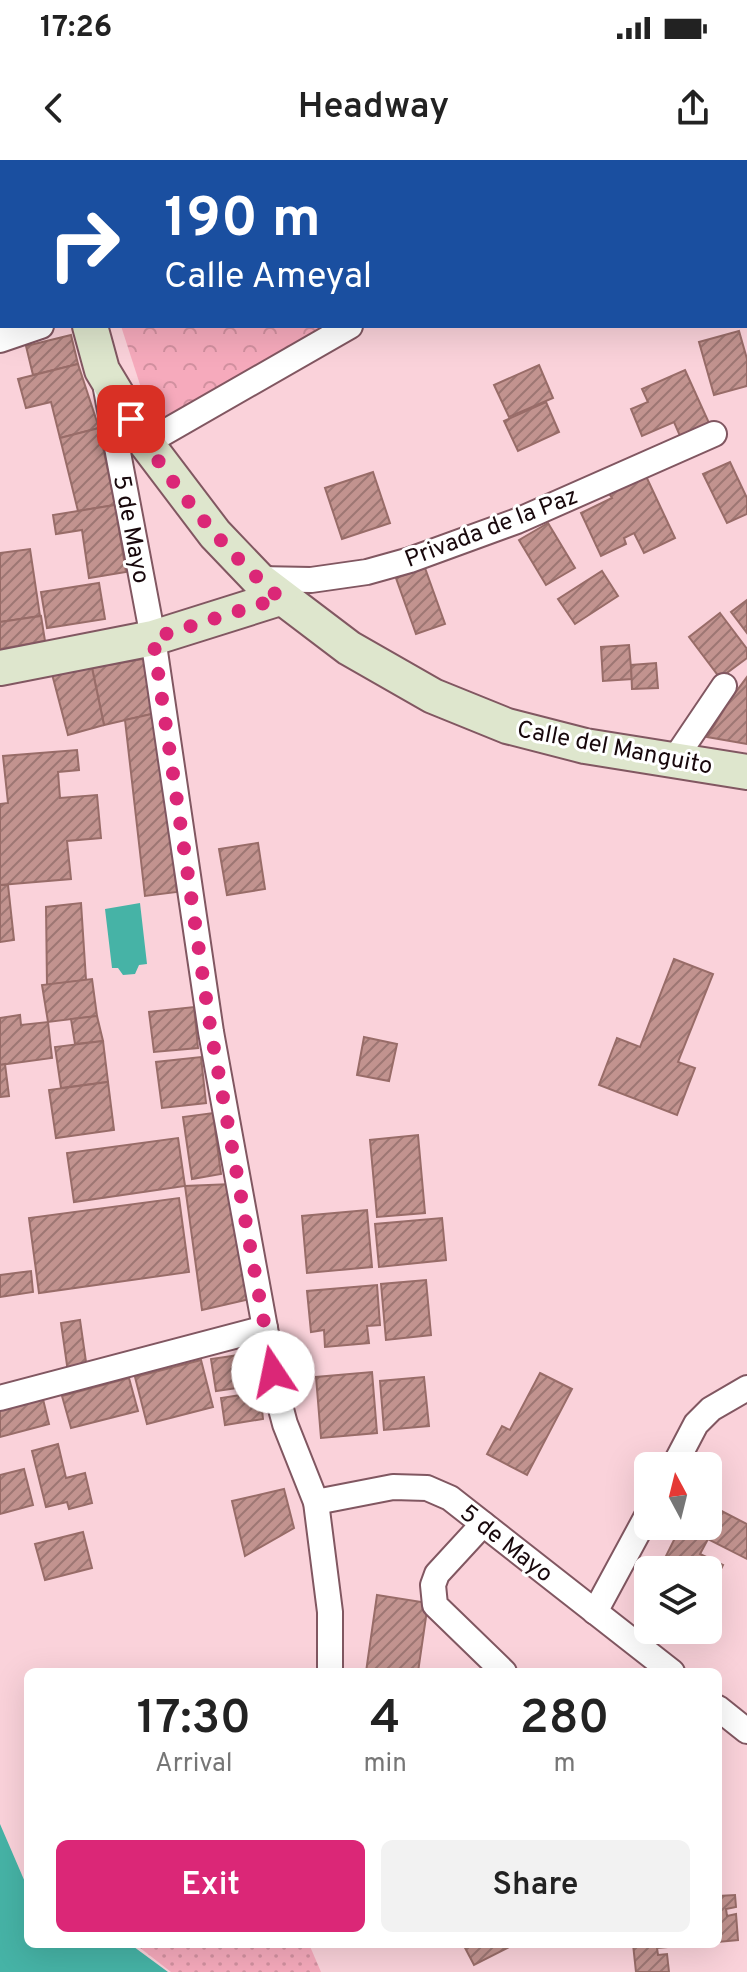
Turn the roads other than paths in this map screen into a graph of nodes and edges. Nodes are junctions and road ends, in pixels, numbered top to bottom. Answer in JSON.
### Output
{"nodes":[{"id":1,"x":35,"y":328,"type":"edge"},
{"id":2,"x":91,"y":328,"type":"edge"},
{"id":3,"x":347,"y":328,"type":"edge"},
{"id":4,"x":0,"y":340,"type":"edge"},
{"id":5,"x":102,"y":370,"type":"junction"},
{"id":6,"x":714,"y":434,"type":"dead end"},
{"id":7,"x":146,"y":443,"type":"junction"},
{"id":8,"x":269,"y":588,"type":"junction"},
{"id":9,"x":153,"y":638,"type":"junction"},
{"id":10,"x":0,"y":668,"type":"edge"},
{"id":11,"x":724,"y":686,"type":"dead end"},
{"id":12,"x":674,"y":760,"type":"junction"},
{"id":13,"x":747,"y":772,"type":"edge"},
{"id":14,"x":265,"y":1328,"type":"junction"},
{"id":15,"x":747,"y":1388,"type":"edge"},
{"id":16,"x":0,"y":1398,"type":"edge"},
{"id":17,"x":681,"y":1452,"type":"edge"},
{"id":18,"x":316,"y":1502,"type":"junction"},
{"id":19,"x":483,"y":1524,"type":"junction"},
{"id":20,"x":634,"y":1540,"type":"edge"},
{"id":21,"x":595,"y":1612,"type":"junction"},
{"id":22,"x":330,"y":1668,"type":"edge"},
{"id":23,"x":500,"y":1668,"type":"edge"},
{"id":24,"x":664,"y":1668,"type":"edge"},
{"id":25,"x":722,"y":1711,"type":"edge"},
{"id":26,"x":747,"y":1731,"type":"edge"}],
"edges":[{"from":1,"to":4,"type":"street"},
{"from":2,"to":5,"type":"main road","name":"5 de Mayo"},
{"from":3,"to":7,"type":"street"},
{"from":5,"to":7,"type":"main road","name":"Calle del Manguito"},
{"from":5,"to":9,"type":"street","name":"5 de Mayo"},
{"from":6,"to":8,"type":"street","name":"Privada de la Paz"},
{"from":7,"to":8,"type":"main road","name":"Calle del Manguito"},
{"from":8,"to":9,"type":"main road"},
{"from":8,"to":12,"type":"main road","name":"Calle del Manguito"},
{"from":9,"to":10,"type":"main road"},
{"from":9,"to":14,"type":"street","name":"5 de Mayo"},
{"from":11,"to":12,"type":"street"},
{"from":12,"to":13,"type":"main road","name":"Calle del Manguito"},
{"from":14,"to":16,"type":"street"},
{"from":14,"to":18,"type":"street","name":"5 de Mayo"},
{"from":15,"to":17,"type":"street"},
{"from":18,"to":19,"type":"street","name":"5 de Mayo"},
{"from":18,"to":22,"type":"street","name":"5 de Mayo"},
{"from":19,"to":21,"type":"street","name":"5 de Mayo"},
{"from":19,"to":23,"type":"street"},
{"from":20,"to":21,"type":"street"},
{"from":21,"to":24,"type":"street","name":"5 de Mayo"},
{"from":25,"to":26,"type":"street"}]}
